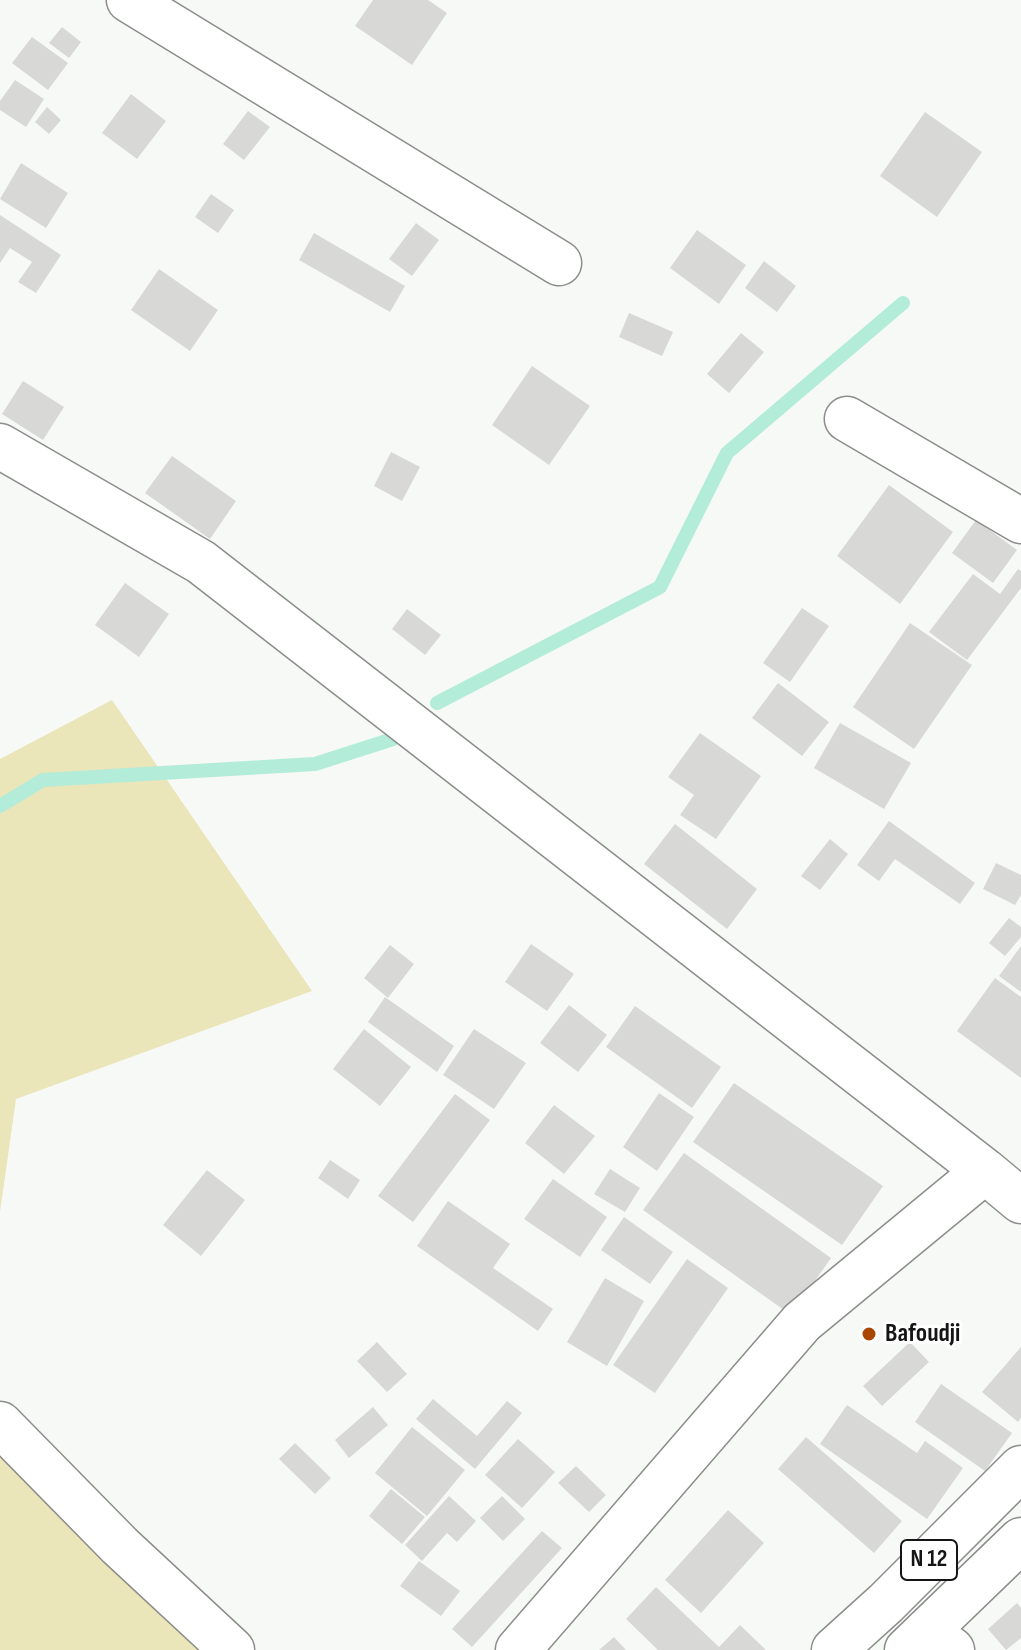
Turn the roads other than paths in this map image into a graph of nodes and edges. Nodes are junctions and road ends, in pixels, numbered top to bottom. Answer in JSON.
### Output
{"nodes":[{"id":1,"x":129,"y":0,"type":"edge"},
{"id":2,"x":559,"y":263,"type":"dead end"},
{"id":3,"x":847,"y":419,"type":"dead end"},
{"id":4,"x":0,"y":446,"type":"edge"},
{"id":5,"x":1021,"y":521,"type":"edge"},
{"id":6,"x":985,"y":1171,"type":"junction"},
{"id":7,"x":1021,"y":1201,"type":"edge"},
{"id":8,"x":0,"y":1424,"type":"edge"},
{"id":9,"x":1021,"y":1468,"type":"edge"},
{"id":10,"x":1021,"y":1540,"type":"edge"},
{"id":11,"x":929,"y":1644,"type":"edge"},
{"id":12,"x":232,"y":1650,"type":"edge"},
{"id":13,"x":518,"y":1650,"type":"edge"},
{"id":14,"x":834,"y":1650,"type":"edge"}],
"edges":[{"from":1,"to":2,"type":"street"},
{"from":3,"to":5,"type":"street"},
{"from":4,"to":6,"type":"street"},
{"from":6,"to":7,"type":"street"},
{"from":6,"to":13,"type":"street"},
{"from":8,"to":12,"type":"street"},
{"from":9,"to":14,"type":"street","number":"N 12"},
{"from":10,"to":11,"type":"street","number":"N 12"}]}
